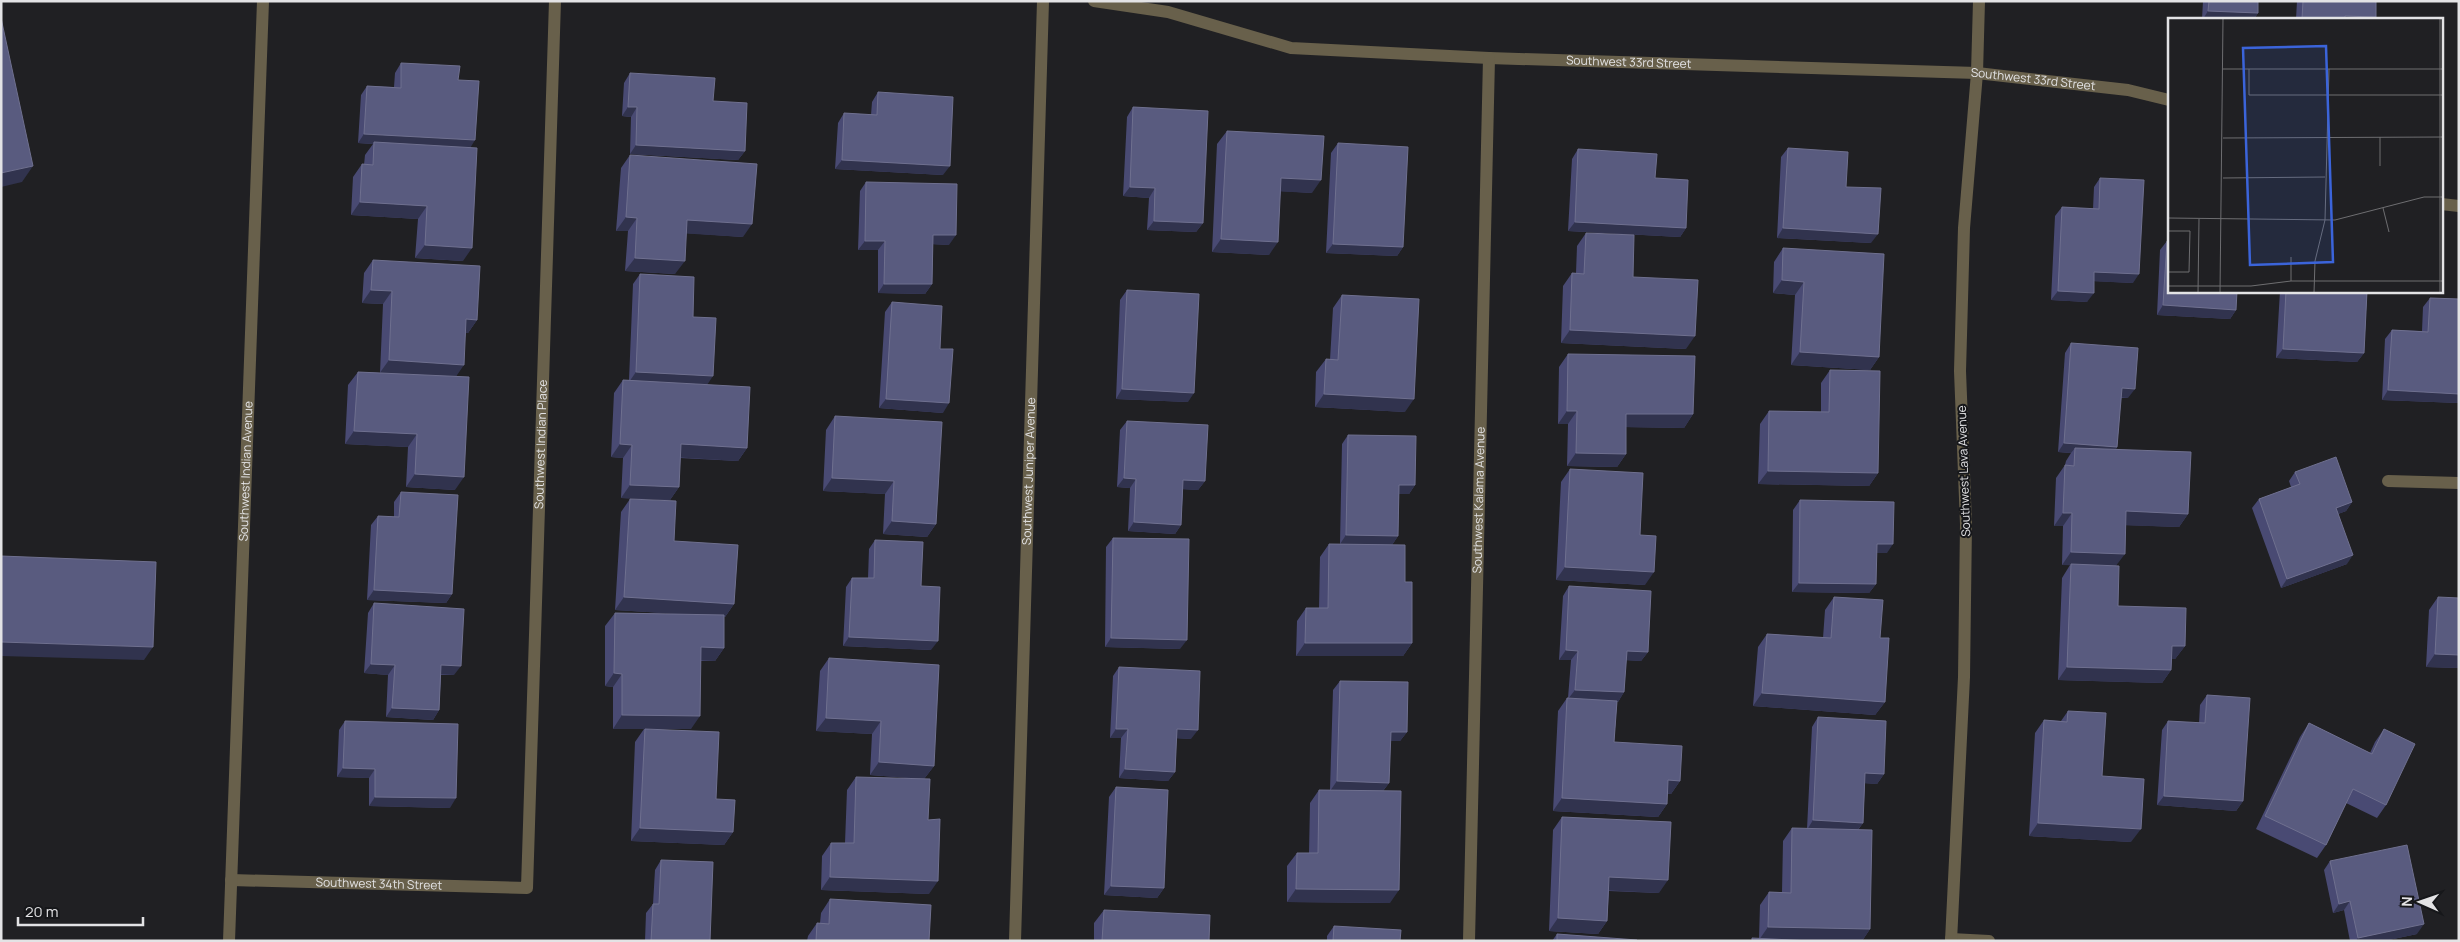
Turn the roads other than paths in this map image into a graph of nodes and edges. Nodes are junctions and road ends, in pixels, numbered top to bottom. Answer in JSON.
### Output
{"nodes":[{"id":1,"x":263,"y":1,"type":"edge"},
{"id":2,"x":555,"y":1,"type":"edge"},
{"id":3,"x":1043,"y":1,"type":"edge"},
{"id":4,"x":1094,"y":1,"type":"edge"},
{"id":5,"x":1979,"y":1,"type":"edge"},
{"id":6,"x":1489,"y":58,"type":"junction"},
{"id":7,"x":1977,"y":73,"type":"junction"},
{"id":8,"x":2168,"y":100,"type":"edge"},
{"id":9,"x":2442,"y":204,"type":"edge"},
{"id":10,"x":2459,"y":206,"type":"edge"},
{"id":11,"x":2388,"y":481,"type":"dead end"},
{"id":12,"x":2459,"y":484,"type":"edge"},
{"id":13,"x":231,"y":880,"type":"junction"},
{"id":14,"x":527,"y":888,"type":"joint"},
{"id":15,"x":1951,"y":940,"type":"edge"},
{"id":16,"x":229,"y":941,"type":"edge"},
{"id":17,"x":1015,"y":941,"type":"edge"},
{"id":18,"x":1469,"y":941,"type":"edge"},
{"id":19,"x":1989,"y":941,"type":"edge"}],
"edges":[{"from":1,"to":13,"type":"street","name":"Southwest Indian Avenue"},
{"from":2,"to":14,"type":"street","name":"Southwest Indian Place"},
{"from":3,"to":17,"type":"street","name":"Southwest Juniper Avenue"},
{"from":4,"to":6,"type":"street","name":"Southwest 33rd Street"},
{"from":5,"to":7,"type":"street","name":"Southwest Lava Avenue"},
{"from":6,"to":7,"type":"street","name":"Southwest 33rd Street"},
{"from":6,"to":18,"type":"street","name":"Southwest Kalama Avenue"},
{"from":7,"to":8,"type":"street","name":"Southwest 33rd Street"},
{"from":7,"to":15,"type":"street","name":"Southwest Lava Avenue"},
{"from":9,"to":10,"type":"street"},
{"from":11,"to":12,"type":"street"},
{"from":13,"to":14,"type":"street","name":"Southwest 34th Street"},
{"from":13,"to":16,"type":"street","name":"Southwest Indian Avenue"},
{"from":15,"to":19,"type":"street"}]}
